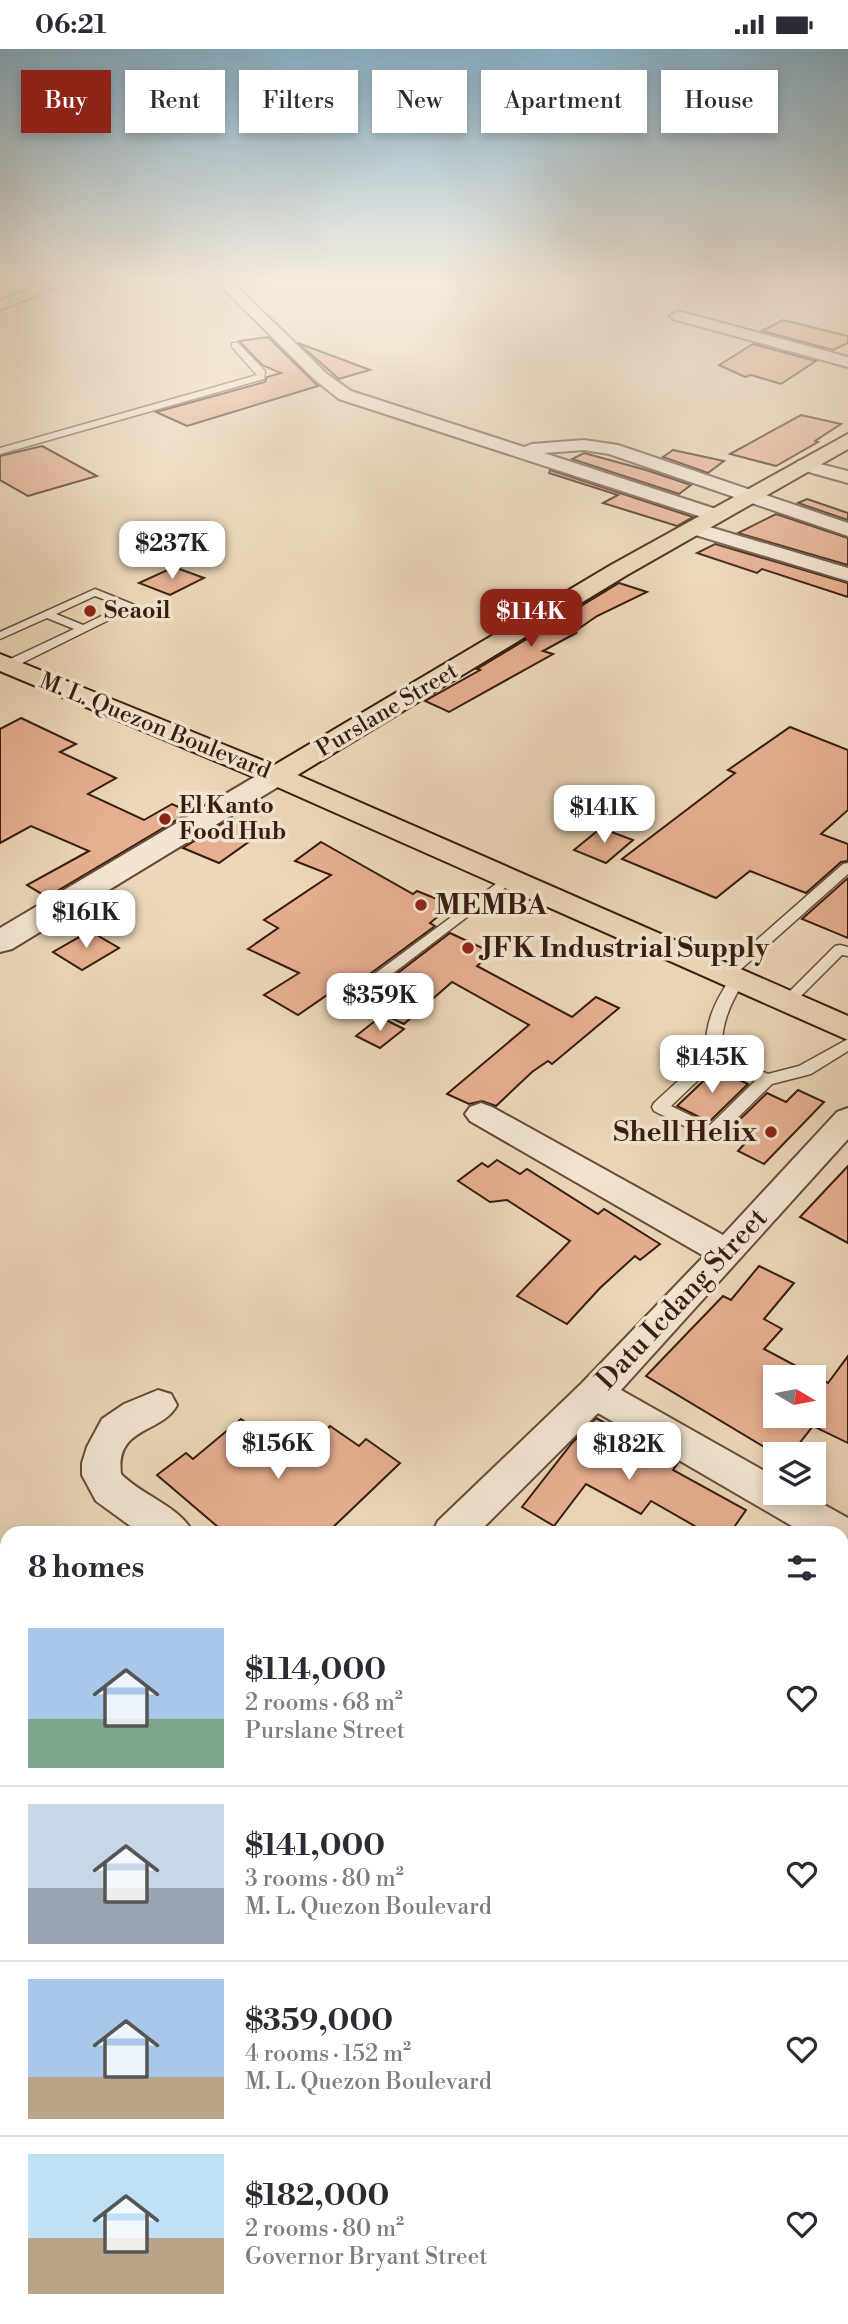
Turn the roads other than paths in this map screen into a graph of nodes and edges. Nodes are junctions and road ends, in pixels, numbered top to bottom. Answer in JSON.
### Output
{"nodes":[{"id":1,"x":232,"y":385,"type":"edge"},
{"id":2,"x":332,"y":385,"type":"edge"},
{"id":3,"x":848,"y":440,"type":"edge"},
{"id":4,"x":515,"y":450,"type":"junction"},
{"id":5,"x":0,"y":451,"type":"edge"},
{"id":6,"x":804,"y":465,"type":"junction"},
{"id":7,"x":848,"y":477,"type":"edge"},
{"id":8,"x":750,"y":496,"type":"junction"},
{"id":9,"x":706,"y":522,"type":"junction"},
{"id":10,"x":848,"y":530,"type":"edge"},
{"id":11,"x":848,"y":575,"type":"edge"},
{"id":12,"x":47,"y":614,"type":"junction"},
{"id":13,"x":83,"y":629,"type":"junction"},
{"id":14,"x":0,"y":636,"type":"edge"},
{"id":15,"x":4,"y":664,"type":"edge"},
{"id":16,"x":276,"y":776,"type":"junction"},
{"id":17,"x":848,"y":867,"type":"edge"},
{"id":18,"x":508,"y":880,"type":"junction"},
{"id":19,"x":0,"y":942,"type":"edge"},
{"id":20,"x":845,"y":948,"type":"edge"},
{"id":21,"x":730,"y":979,"type":"junction"},
{"id":22,"x":366,"y":987,"type":"dead end"},
{"id":23,"x":786,"y":1003,"type":"junction"},
{"id":24,"x":848,"y":1029,"type":"edge"},
{"id":25,"x":848,"y":1044,"type":"edge"},
{"id":26,"x":714,"y":1056,"type":"junction"},
{"id":27,"x":766,"y":1080,"type":"junction"},
{"id":28,"x":481,"y":1114,"type":"dead end"},
{"id":29,"x":848,"y":1119,"type":"edge"},
{"id":30,"x":727,"y":1253,"type":"junction"},
{"id":31,"x":595,"y":1393,"type":"junction"},
{"id":32,"x":158,"y":1405,"type":"dead end"},
{"id":33,"x":163,"y":1526,"type":"edge"},
{"id":34,"x":459,"y":1526,"type":"edge"},
{"id":35,"x":826,"y":1526,"type":"edge"}],
"edges":[{"from":1,"to":5,"type":"lane"},
{"from":2,"to":4,"type":"street"},
{"from":3,"to":6,"type":"main road","name":"Purslane Street"},
{"from":4,"to":8,"type":"street"},
{"from":4,"to":9,"type":"street"},
{"from":6,"to":7,"type":"street"},
{"from":6,"to":8,"type":"main road","name":"Purslane Street"},
{"from":8,"to":9,"type":"main road","name":"Purslane Street"},
{"from":8,"to":10,"type":"street"},
{"from":9,"to":11,"type":"street"},
{"from":9,"to":16,"type":"main road","name":"Purslane Street"},
{"from":12,"to":13,"type":"lane"},
{"from":12,"to":13,"type":"lane"},
{"from":12,"to":14,"type":"lane"},
{"from":13,"to":15,"type":"lane"},
{"from":15,"to":16,"type":"main road","name":"M. L. Quezon Boulevard"},
{"from":16,"to":18,"type":"main road","name":"M. L. Quezon Boulevard"},
{"from":16,"to":19,"type":"street","name":"Purslane Street"},
{"from":17,"to":21,"type":"lane"},
{"from":18,"to":21,"type":"main road","name":"M. L. Quezon Boulevard"},
{"from":18,"to":22,"type":"lane"},
{"from":20,"to":23,"type":"lane"},
{"from":21,"to":23,"type":"main road","name":"M. L. Quezon Boulevard"},
{"from":21,"to":26,"type":"lane"},
{"from":23,"to":24,"type":"main road","name":"M. L. Quezon Boulevard"},
{"from":25,"to":27,"type":"lane"},
{"from":26,"to":27,"type":"lane"},
{"from":26,"to":27,"type":"lane"},
{"from":28,"to":30,"type":"street"},
{"from":29,"to":30,"type":"street","name":"Datu Icdang Street"},
{"from":30,"to":31,"type":"street","name":"Datu Icdang Street"},
{"from":31,"to":34,"type":"street","name":"Datu Icdang Street"},
{"from":31,"to":35,"type":"street"},
{"from":32,"to":33,"type":"street"}]}
